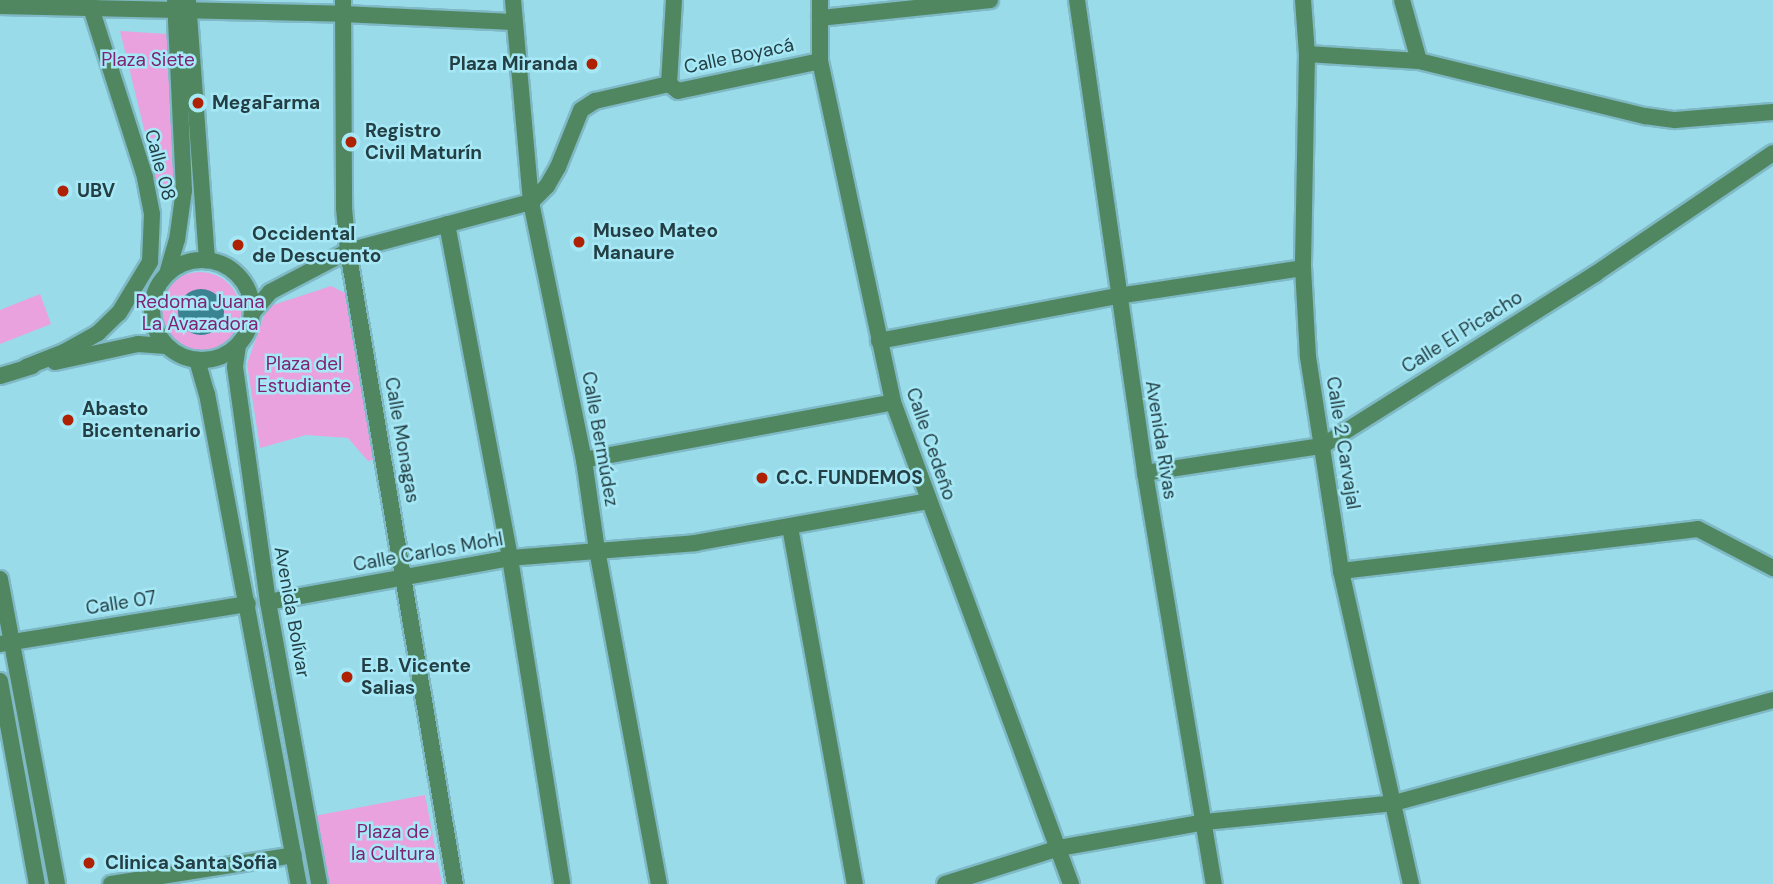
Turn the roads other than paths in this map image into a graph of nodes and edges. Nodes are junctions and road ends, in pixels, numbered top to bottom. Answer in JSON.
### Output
{"nodes":[{"id":1,"x":513,"y":0,"type":"edge"},
{"id":2,"x":674,"y":0,"type":"edge"},
{"id":3,"x":820,"y":0,"type":"edge"},
{"id":4,"x":990,"y":0,"type":"edge"},
{"id":5,"x":1077,"y":0,"type":"edge"},
{"id":6,"x":1303,"y":0,"type":"edge"},
{"id":7,"x":1402,"y":0,"type":"edge"},
{"id":8,"x":90,"y":5,"type":"edge"},
{"id":9,"x":182,"y":5,"type":"edge"},
{"id":10,"x":0,"y":6,"type":"edge"},
{"id":11,"x":343,"y":7,"type":"edge"},
{"id":12,"x":820,"y":18,"type":"junction"},
{"id":13,"x":514,"y":22,"type":"junction"},
{"id":14,"x":1307,"y":54,"type":"junction"},
{"id":15,"x":820,"y":61,"type":"junction"},
{"id":16,"x":1419,"y":61,"type":"junction"},
{"id":17,"x":669,"y":84,"type":"junction"},
{"id":18,"x":1773,"y":112,"type":"edge"},
{"id":19,"x":1773,"y":153,"type":"edge"},
{"id":20,"x":531,"y":202,"type":"junction"},
{"id":21,"x":447,"y":224,"type":"junction"},
{"id":22,"x":348,"y":251,"type":"junction"},
{"id":23,"x":207,"y":260,"type":"junction"},
{"id":24,"x":1303,"y":268,"type":"junction"},
{"id":25,"x":167,"y":274,"type":"junction"},
{"id":26,"x":242,"y":281,"type":"junction"},
{"id":27,"x":270,"y":292,"type":"junction"},
{"id":28,"x":1118,"y":296,"type":"junction"},
{"id":29,"x":252,"y":313,"type":"junction"},
{"id":30,"x":879,"y":341,"type":"junction"},
{"id":31,"x":166,"y":345,"type":"junction"},
{"id":32,"x":238,"y":345,"type":"junction"},
{"id":33,"x":197,"y":360,"type":"junction"},
{"id":34,"x":26,"y":368,"type":"junction"},
{"id":35,"x":0,"y":376,"type":"edge"},
{"id":36,"x":893,"y":402,"type":"junction"},
{"id":37,"x":1322,"y":446,"type":"junction"},
{"id":38,"x":584,"y":460,"type":"junction"},
{"id":39,"x":1145,"y":473,"type":"junction"},
{"id":40,"x":928,"y":501,"type":"junction"},
{"id":41,"x":790,"y":527,"type":"junction"},
{"id":42,"x":597,"y":550,"type":"junction"},
{"id":43,"x":510,"y":558,"type":"junction"},
{"id":44,"x":1773,"y":568,"type":"edge"},
{"id":45,"x":1341,"y":571,"type":"junction"},
{"id":46,"x":405,"y":577,"type":"junction"},
{"id":47,"x":0,"y":579,"type":"edge"},
{"id":48,"x":268,"y":602,"type":"junction"},
{"id":49,"x":248,"y":604,"type":"junction"},
{"id":50,"x":6,"y":643,"type":"edge"},
{"id":51,"x":0,"y":681,"type":"edge"},
{"id":52,"x":1773,"y":701,"type":"edge"},
{"id":53,"x":1394,"y":803,"type":"junction"},
{"id":54,"x":1205,"y":822,"type":"junction"},
{"id":55,"x":1059,"y":848,"type":"junction"},
{"id":56,"x":294,"y":855,"type":"junction"},
{"id":57,"x":37,"y":884,"type":"edge"},
{"id":58,"x":57,"y":884,"type":"edge"},
{"id":59,"x":111,"y":884,"type":"edge"},
{"id":60,"x":299,"y":884,"type":"edge"},
{"id":61,"x":320,"y":884,"type":"edge"},
{"id":62,"x":455,"y":884,"type":"edge"},
{"id":63,"x":562,"y":884,"type":"edge"},
{"id":64,"x":659,"y":884,"type":"edge"},
{"id":65,"x":855,"y":884,"type":"edge"},
{"id":66,"x":945,"y":884,"type":"edge"},
{"id":67,"x":1071,"y":884,"type":"edge"},
{"id":68,"x":1214,"y":884,"type":"edge"},
{"id":69,"x":1411,"y":884,"type":"edge"}],
"edges":[{"from":1,"to":13,"type":"street","name":"Calle Bermúdez"},
{"from":2,"to":17,"type":"street","name":"Calle Boyacá"},
{"from":3,"to":12,"type":"street","name":"Calle Cedeño"},
{"from":4,"to":12,"type":"street"},
{"from":5,"to":28,"type":"street","name":"Avenida Rivas"},
{"from":6,"to":14,"type":"street","name":"Calle 2 Carvajal"},
{"from":7,"to":16,"type":"street"},
{"from":8,"to":9,"type":"street"},
{"from":8,"to":10,"type":"street"},
{"from":8,"to":34,"type":"street","name":"Calle 08"},
{"from":9,"to":11,"type":"street"},
{"from":9,"to":23,"type":"street"},
{"from":9,"to":25,"type":"street"},
{"from":11,"to":13,"type":"street"},
{"from":11,"to":22,"type":"street","name":"Calle Monagas"},
{"from":12,"to":15,"type":"street","name":"Calle Cedeño"},
{"from":13,"to":20,"type":"street","name":"Calle Bermúdez"},
{"from":14,"to":16,"type":"street"},
{"from":14,"to":24,"type":"street","name":"Calle 2 Carvajal"},
{"from":15,"to":17,"type":"street","name":"Calle Boyacá"},
{"from":15,"to":30,"type":"street","name":"Calle Cedeño"},
{"from":16,"to":18,"type":"street"},
{"from":17,"to":20,"type":"street"},
{"from":19,"to":37,"type":"street","name":"Calle El Picacho"},
{"from":20,"to":21,"type":"street"},
{"from":20,"to":38,"type":"street","name":"Calle Bermúdez"},
{"from":21,"to":22,"type":"street"},
{"from":21,"to":43,"type":"street"},
{"from":22,"to":27,"type":"street"},
{"from":22,"to":46,"type":"street","name":"Calle Monagas"},
{"from":23,"to":25,"type":"street"},
{"from":23,"to":26,"type":"street"},
{"from":24,"to":28,"type":"street"},
{"from":24,"to":37,"type":"street","name":"Calle 2 Carvajal"},
{"from":25,"to":31,"type":"street"},
{"from":26,"to":27,"type":"street"},
{"from":26,"to":29,"type":"street"},
{"from":27,"to":29,"type":"street"},
{"from":28,"to":30,"type":"street"},
{"from":28,"to":39,"type":"street","name":"Avenida Rivas"},
{"from":29,"to":32,"type":"street"},
{"from":30,"to":36,"type":"street","name":"Calle Cedeño"},
{"from":31,"to":33,"type":"street"},
{"from":31,"to":34,"type":"street"},
{"from":32,"to":33,"type":"street"},
{"from":32,"to":48,"type":"street","name":"Avenida Bolívar"},
{"from":33,"to":49,"type":"street"},
{"from":34,"to":35,"type":"street"},
{"from":36,"to":38,"type":"street"},
{"from":36,"to":40,"type":"street","name":"Calle Cedeño"},
{"from":37,"to":39,"type":"street","name":"Calle El Picacho"},
{"from":37,"to":45,"type":"street","name":"Calle 2 Carvajal"},
{"from":38,"to":42,"type":"street","name":"Calle Bermúdez"},
{"from":39,"to":54,"type":"street","name":"Avenida Rivas"},
{"from":40,"to":41,"type":"street","name":"Calle Carlos Mohl"},
{"from":40,"to":55,"type":"street","name":"Calle Cedeño"},
{"from":41,"to":42,"type":"street","name":"Calle Carlos Mohl"},
{"from":41,"to":65,"type":"street"},
{"from":42,"to":43,"type":"street","name":"Calle Carlos Mohl"},
{"from":42,"to":64,"type":"street","name":"Calle Bermúdez"},
{"from":43,"to":46,"type":"street","name":"Calle Carlos Mohl"},
{"from":43,"to":63,"type":"street"},
{"from":44,"to":45,"type":"street"},
{"from":45,"to":53,"type":"street","name":"Calle 2 Carvajal"},
{"from":46,"to":48,"type":"street","name":"Calle Carlos Mohl"},
{"from":46,"to":62,"type":"street","name":"Calle Monagas"},
{"from":47,"to":50,"type":"street"},
{"from":48,"to":61,"type":"street","name":"Avenida Bolívar"},
{"from":49,"to":50,"type":"street","name":"Calle 07"},
{"from":49,"to":56,"type":"street"},
{"from":50,"to":58,"type":"street"},
{"from":51,"to":57,"type":"street"},
{"from":52,"to":53,"type":"street"},
{"from":53,"to":54,"type":"street"},
{"from":53,"to":69,"type":"street","name":"Calle 2 Carvajal"},
{"from":54,"to":55,"type":"street"},
{"from":54,"to":68,"type":"street","name":"Avenida Rivas"},
{"from":55,"to":66,"type":"street"},
{"from":55,"to":67,"type":"street","name":"Calle Cedeño"},
{"from":56,"to":59,"type":"street"},
{"from":56,"to":60,"type":"street"}]}
